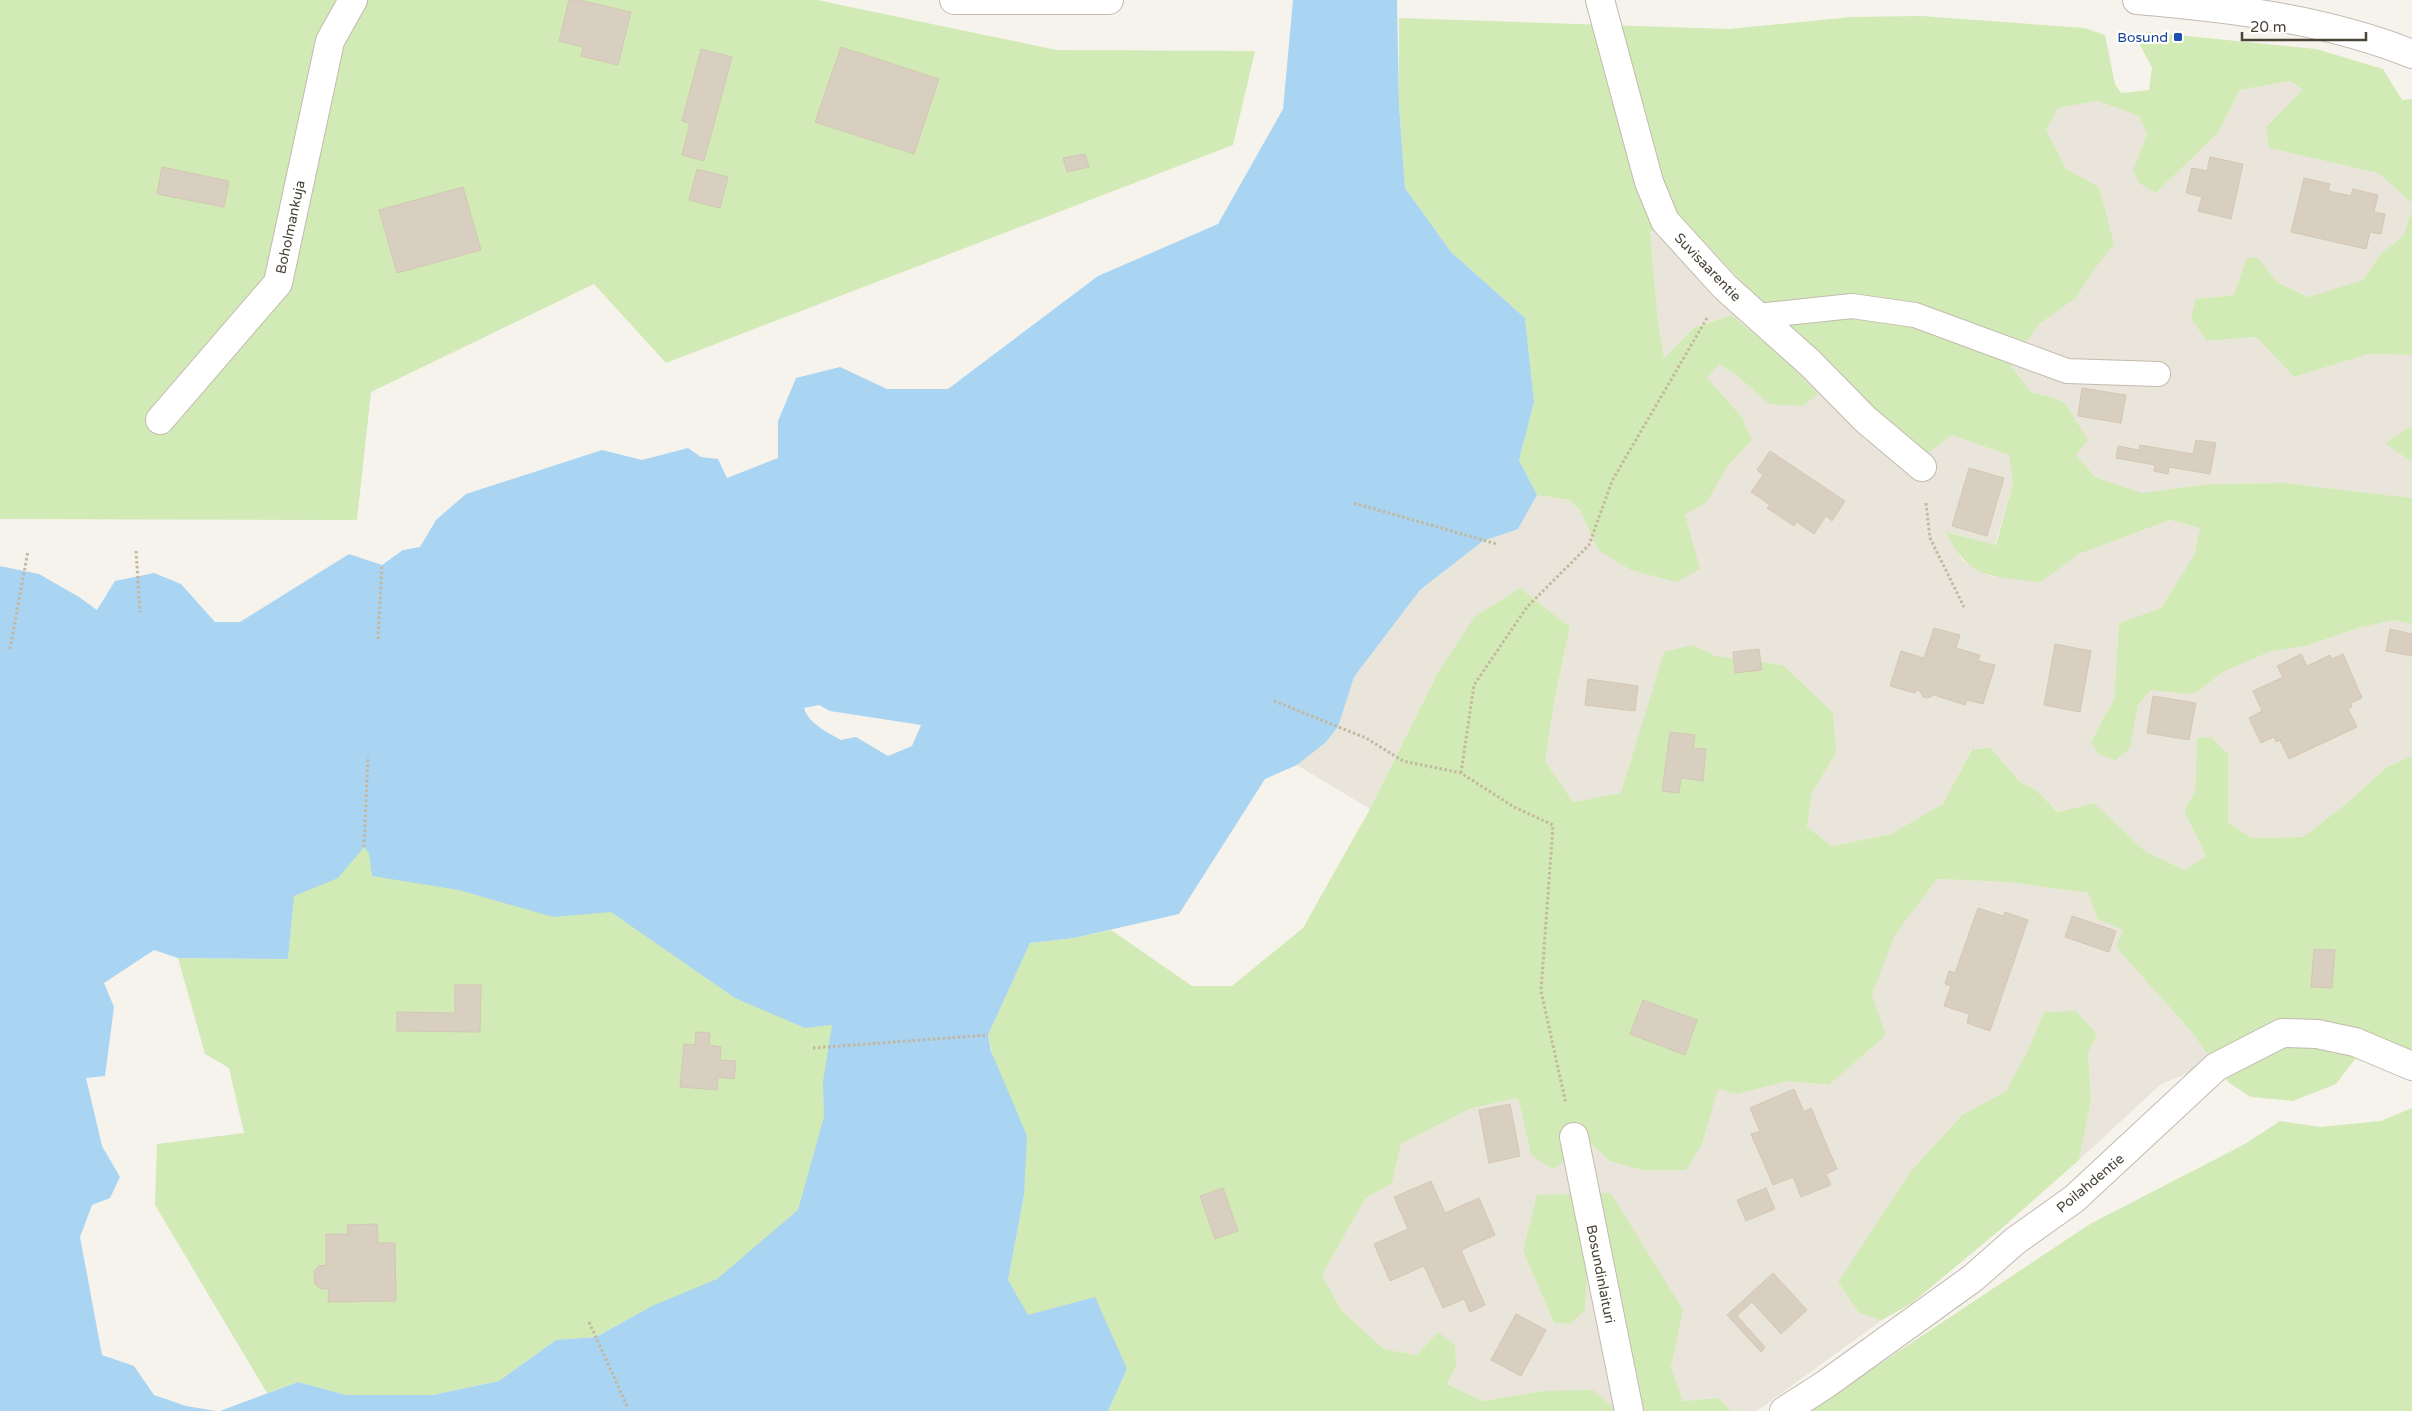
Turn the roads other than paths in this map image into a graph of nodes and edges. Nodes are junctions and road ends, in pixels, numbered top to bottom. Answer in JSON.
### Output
{"nodes":[{"id":1,"x":353,"y":0,"type":"edge"},
{"id":2,"x":954,"y":0,"type":"edge"},
{"id":3,"x":1109,"y":0,"type":"edge"},
{"id":4,"x":1600,"y":0,"type":"edge"},
{"id":5,"x":2136,"y":0,"type":"edge"},
{"id":6,"x":2205,"y":3,"type":"edge"},
{"id":7,"x":2412,"y":54,"type":"edge"},
{"id":8,"x":1758,"y":316,"type":"junction"},
{"id":9,"x":2158,"y":374,"type":"dead end"},
{"id":10,"x":160,"y":420,"type":"dead end"},
{"id":11,"x":1922,"y":467,"type":"road end"},
{"id":12,"x":2412,"y":1066,"type":"edge"},
{"id":13,"x":1574,"y":1137,"type":"road end"},
{"id":14,"x":1629,"y":1411,"type":"edge"},
{"id":15,"x":1784,"y":1411,"type":"edge"}],
"edges":[{"from":1,"to":10,"type":"street","name":"Boholmankuja"},
{"from":2,"to":3,"type":"street"},
{"from":4,"to":8,"type":"street","name":"Suvisaarentie"},
{"from":5,"to":6,"type":"street"},
{"from":6,"to":7,"type":"street"},
{"from":8,"to":9,"type":"lane"},
{"from":8,"to":11,"type":"street","name":"Suvisaarentie"},
{"from":12,"to":15,"type":"street","name":"Poilahdentie"},
{"from":13,"to":14,"type":"street","name":"Bosundinlaituri"}]}
